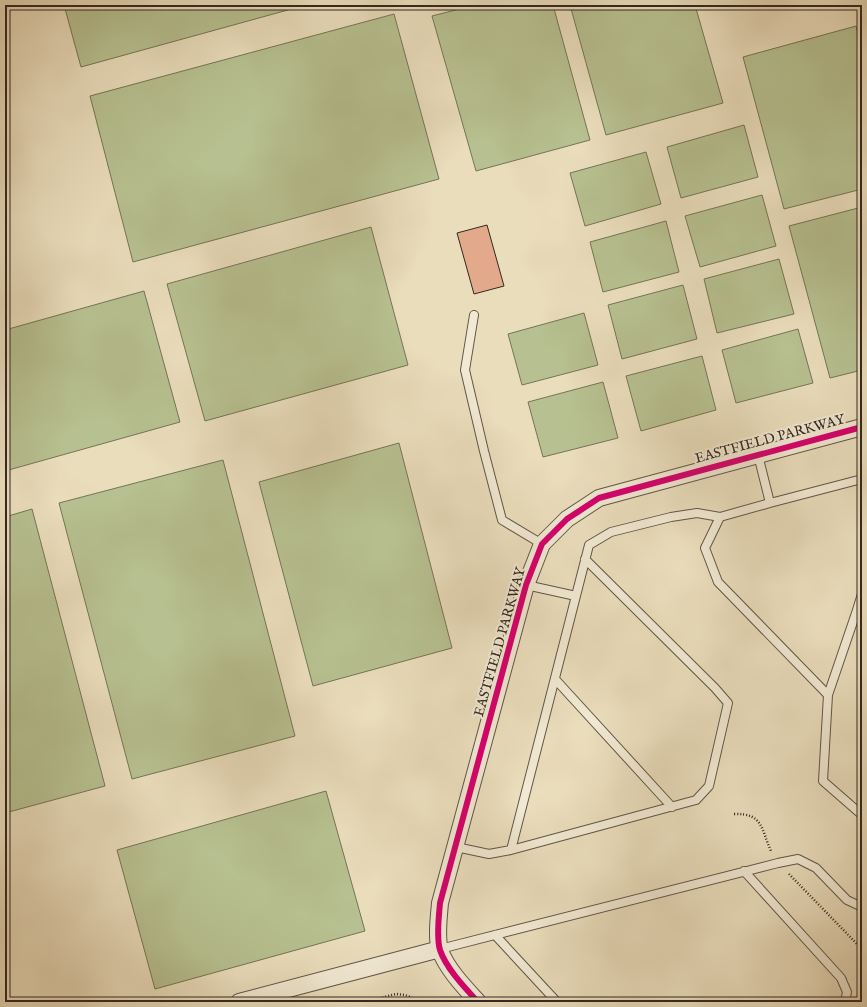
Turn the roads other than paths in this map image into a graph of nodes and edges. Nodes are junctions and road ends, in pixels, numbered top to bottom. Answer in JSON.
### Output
{"nodes":[{"id":1,"x":474,"y":315,"type":"dead end"},
{"id":2,"x":862,"y":427,"type":"edge"},
{"id":3,"x":758,"y":455,"type":"junction"},
{"id":4,"x":862,"y":478,"type":"edge"},
{"id":5,"x":770,"y":502,"type":"junction"},
{"id":6,"x":720,"y":517,"type":"junction"},
{"id":7,"x":542,"y":544,"type":"junction"},
{"id":8,"x":585,"y":559,"type":"junction"},
{"id":9,"x":526,"y":585,"type":"junction"},
{"id":10,"x":862,"y":594,"type":"edge"},
{"id":11,"x":576,"y":596,"type":"junction"},
{"id":12,"x":860,"y":611,"type":"edge"},
{"id":13,"x":555,"y":679,"type":"junction"},
{"id":14,"x":828,"y":695,"type":"junction"},
{"id":15,"x":672,"y":806,"type":"junction"},
{"id":16,"x":862,"y":815,"type":"edge"},
{"id":17,"x":456,"y":847,"type":"junction"},
{"id":18,"x":511,"y":850,"type":"junction"},
{"id":19,"x":744,"y":871,"type":"junction"},
{"id":20,"x":862,"y":907,"type":"edge"},
{"id":21,"x":495,"y":935,"type":"junction"},
{"id":22,"x":440,"y":949,"type":"junction"},
{"id":23,"x":239,"y":1002,"type":"edge"},
{"id":24,"x":478,"y":1002,"type":"edge"},
{"id":25,"x":558,"y":1002,"type":"edge"},
{"id":26,"x":845,"y":1002,"type":"edge"}],
"edges":[{"from":1,"to":7,"type":"lane"},
{"from":2,"to":3,"type":"street","name":"EASTFIELD PARKWAY"},
{"from":3,"to":5,"type":"lane"},
{"from":3,"to":7,"type":"street","name":"EASTFIELD PARKWAY"},
{"from":4,"to":5,"type":"lane"},
{"from":5,"to":6,"type":"lane"},
{"from":6,"to":8,"type":"lane"},
{"from":6,"to":14,"type":"lane"},
{"from":7,"to":9,"type":"street","name":"EASTFIELD PARKWAY"},
{"from":8,"to":11,"type":"lane"},
{"from":8,"to":15,"type":"lane"},
{"from":9,"to":11,"type":"lane"},
{"from":9,"to":17,"type":"street","name":"EASTFIELD PARKWAY"},
{"from":10,"to":12,"type":"lane"},
{"from":11,"to":13,"type":"lane"},
{"from":12,"to":14,"type":"lane"},
{"from":13,"to":15,"type":"lane"},
{"from":13,"to":18,"type":"lane"},
{"from":14,"to":16,"type":"lane"},
{"from":15,"to":18,"type":"lane"},
{"from":17,"to":18,"type":"lane"},
{"from":17,"to":22,"type":"street","name":"EASTFIELD PARKWAY"},
{"from":19,"to":20,"type":"lane"},
{"from":19,"to":21,"type":"lane"},
{"from":19,"to":26,"type":"lane"},
{"from":21,"to":22,"type":"lane"},
{"from":21,"to":25,"type":"lane"},
{"from":22,"to":23,"type":"street"},
{"from":22,"to":24,"type":"street","name":"EASTFIELD PARKWAY"}]}
